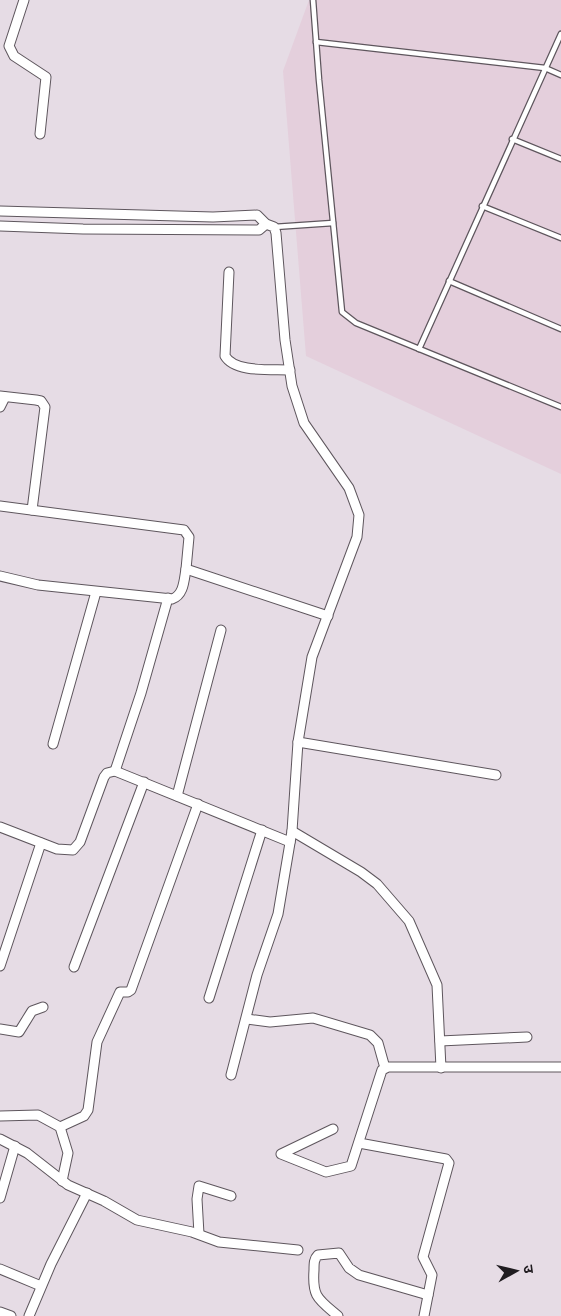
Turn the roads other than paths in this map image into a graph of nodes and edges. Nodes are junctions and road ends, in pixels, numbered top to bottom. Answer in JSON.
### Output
{"nodes":[{"id":1,"x":24,"y":0,"type":"edge"},
{"id":2,"x":314,"y":0,"type":"edge"},
{"id":3,"x":561,"y":34,"type":"edge"},
{"id":4,"x":316,"y":42,"type":"junction"},
{"id":5,"x":545,"y":68,"type":"junction"},
{"id":6,"x":561,"y":76,"type":"edge"},
{"id":7,"x":40,"y":134,"type":"dead end"},
{"id":8,"x":512,"y":139,"type":"junction"},
{"id":9,"x":561,"y":160,"type":"edge"},
{"id":10,"x":482,"y":206,"type":"junction"},
{"id":11,"x":0,"y":211,"type":"edge"},
{"id":12,"x":333,"y":222,"type":"junction"},
{"id":13,"x":270,"y":225,"type":"junction"},
{"id":14,"x":0,"y":226,"type":"edge"},
{"id":15,"x":561,"y":238,"type":"edge"},
{"id":16,"x":229,"y":272,"type":"dead end"},
{"id":17,"x":449,"y":281,"type":"junction"},
{"id":18,"x":561,"y":329,"type":"edge"},
{"id":19,"x":419,"y":350,"type":"junction"},
{"id":20,"x":290,"y":370,"type":"junction"},
{"id":21,"x":2,"y":397,"type":"edge"},
{"id":22,"x":0,"y":407,"type":"edge"},
{"id":23,"x":561,"y":407,"type":"edge"},
{"id":24,"x":0,"y":506,"type":"edge"},
{"id":25,"x":32,"y":510,"type":"junction"},
{"id":26,"x":186,"y":570,"type":"junction"},
{"id":27,"x":0,"y":576,"type":"edge"},
{"id":28,"x":96,"y":592,"type":"junction"},
{"id":29,"x":168,"y":598,"type":"junction"},
{"id":30,"x":328,"y":616,"type":"junction"},
{"id":31,"x":221,"y":630,"type":"dead end"},
{"id":32,"x":298,"y":742,"type":"junction"},
{"id":33,"x":53,"y":744,"type":"dead end"},
{"id":34,"x":115,"y":772,"type":"junction"},
{"id":35,"x":496,"y":775,"type":"dead end"},
{"id":36,"x":144,"y":782,"type":"junction"},
{"id":37,"x":177,"y":796,"type":"junction"},
{"id":38,"x":198,"y":804,"type":"junction"},
{"id":39,"x":0,"y":827,"type":"edge"},
{"id":40,"x":262,"y":830,"type":"junction"},
{"id":41,"x":292,"y":831,"type":"junction"},
{"id":42,"x":41,"y":842,"type":"junction"},
{"id":43,"x":290,"y":842,"type":"junction"},
{"id":44,"x":0,"y":966,"type":"edge"},
{"id":45,"x":74,"y":967,"type":"dead end"},
{"id":46,"x":209,"y":998,"type":"dead end"},
{"id":47,"x":43,"y":1007,"type":"dead end"},
{"id":48,"x":247,"y":1019,"type":"junction"},
{"id":49,"x":0,"y":1029,"type":"edge"},
{"id":50,"x":527,"y":1037,"type":"dead end"},
{"id":51,"x":440,"y":1041,"type":"junction"},
{"id":52,"x":561,"y":1066,"type":"edge"},
{"id":53,"x":385,"y":1068,"type":"junction"},
{"id":54,"x":441,"y":1068,"type":"junction"},
{"id":55,"x":231,"y":1074,"type":"dead end"},
{"id":56,"x":0,"y":1116,"type":"edge"},
{"id":57,"x":60,"y":1127,"type":"junction"},
{"id":58,"x":333,"y":1129,"type":"dead end"},
{"id":59,"x":0,"y":1140,"type":"edge"},
{"id":60,"x":359,"y":1142,"type":"junction"},
{"id":61,"x":15,"y":1146,"type":"junction"},
{"id":62,"x":62,"y":1180,"type":"junction"},
{"id":63,"x":87,"y":1193,"type":"junction"},
{"id":64,"x":231,"y":1196,"type":"dead end"},
{"id":65,"x":0,"y":1198,"type":"edge"},
{"id":66,"x":199,"y":1234,"type":"junction"},
{"id":67,"x":298,"y":1250,"type":"dead end"},
{"id":68,"x":0,"y":1269,"type":"edge"},
{"id":69,"x":41,"y":1286,"type":"junction"},
{"id":70,"x":428,"y":1296,"type":"junction"},
{"id":71,"x":0,"y":1312,"type":"edge"},
{"id":72,"x":11,"y":1316,"type":"edge"},
{"id":73,"x":28,"y":1316,"type":"edge"},
{"id":74,"x":338,"y":1316,"type":"edge"},
{"id":75,"x":424,"y":1316,"type":"edge"}],
"edges":[{"from":1,"to":7,"type":"street"},
{"from":2,"to":4,"type":"lane"},
{"from":3,"to":5,"type":"lane"},
{"from":4,"to":5,"type":"lane"},
{"from":4,"to":12,"type":"lane"},
{"from":5,"to":6,"type":"lane"},
{"from":5,"to":8,"type":"lane"},
{"from":8,"to":9,"type":"lane"},
{"from":8,"to":10,"type":"lane"},
{"from":10,"to":15,"type":"lane"},
{"from":10,"to":17,"type":"lane"},
{"from":11,"to":13,"type":"street"},
{"from":12,"to":13,"type":"lane"},
{"from":12,"to":19,"type":"lane"},
{"from":13,"to":14,"type":"street"},
{"from":13,"to":20,"type":"street"},
{"from":16,"to":20,"type":"street"},
{"from":17,"to":18,"type":"lane"},
{"from":17,"to":19,"type":"lane"},
{"from":19,"to":23,"type":"lane"},
{"from":20,"to":30,"type":"street"},
{"from":21,"to":22,"type":"street"},
{"from":21,"to":25,"type":"street"},
{"from":24,"to":25,"type":"street"},
{"from":25,"to":26,"type":"street"},
{"from":26,"to":29,"type":"street"},
{"from":26,"to":30,"type":"street"},
{"from":27,"to":28,"type":"street"},
{"from":28,"to":29,"type":"street"},
{"from":28,"to":33,"type":"street"},
{"from":29,"to":34,"type":"street"},
{"from":30,"to":32,"type":"street"},
{"from":31,"to":37,"type":"street"},
{"from":32,"to":35,"type":"street"},
{"from":32,"to":41,"type":"street"},
{"from":34,"to":36,"type":"street"},
{"from":34,"to":42,"type":"street"},
{"from":36,"to":37,"type":"street"},
{"from":36,"to":45,"type":"street"},
{"from":37,"to":38,"type":"street"},
{"from":38,"to":40,"type":"street"},
{"from":38,"to":57,"type":"street"},
{"from":39,"to":42,"type":"street"},
{"from":40,"to":43,"type":"street"},
{"from":40,"to":46,"type":"street"},
{"from":41,"to":43,"type":"street"},
{"from":41,"to":51,"type":"street"},
{"from":42,"to":44,"type":"street"},
{"from":43,"to":48,"type":"street"},
{"from":47,"to":49,"type":"street"},
{"from":48,"to":53,"type":"street"},
{"from":48,"to":55,"type":"street"},
{"from":50,"to":51,"type":"street"},
{"from":51,"to":54,"type":"street"},
{"from":52,"to":54,"type":"street"},
{"from":53,"to":54,"type":"street"},
{"from":53,"to":60,"type":"street"},
{"from":56,"to":57,"type":"street"},
{"from":57,"to":62,"type":"street"},
{"from":58,"to":60,"type":"street"},
{"from":59,"to":61,"type":"street"},
{"from":60,"to":70,"type":"street"},
{"from":61,"to":62,"type":"street"},
{"from":61,"to":65,"type":"street"},
{"from":62,"to":63,"type":"street"},
{"from":63,"to":66,"type":"street"},
{"from":63,"to":69,"type":"street"},
{"from":64,"to":66,"type":"street"},
{"from":66,"to":67,"type":"street"},
{"from":68,"to":69,"type":"street"},
{"from":69,"to":73,"type":"street"},
{"from":70,"to":74,"type":"street"},
{"from":70,"to":75,"type":"street"},
{"from":71,"to":72,"type":"street"}]}
